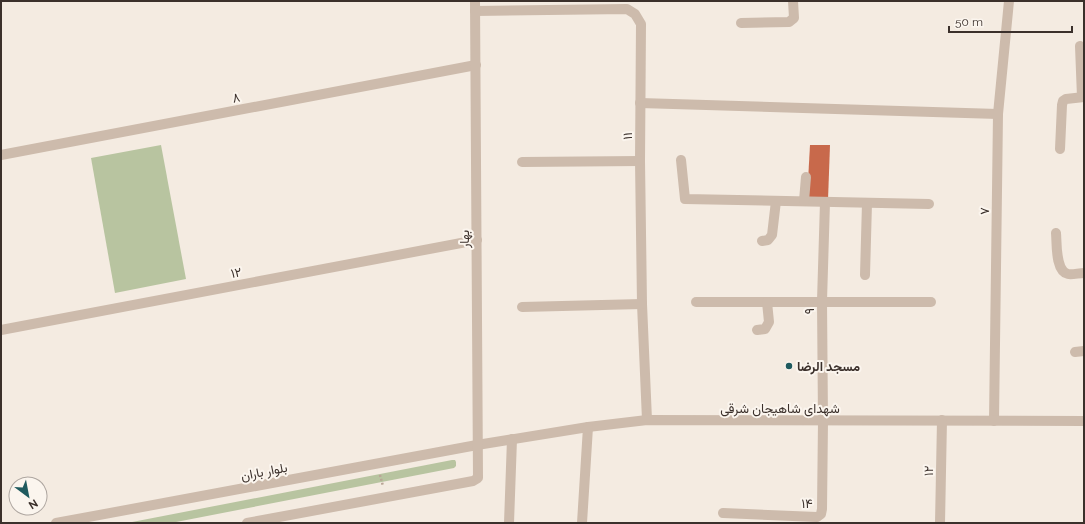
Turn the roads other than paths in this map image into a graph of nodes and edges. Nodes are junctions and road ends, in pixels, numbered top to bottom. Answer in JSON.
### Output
{"nodes":[{"id":1,"x":793,"y":1,"type":"edge"},
{"id":2,"x":1009,"y":1,"type":"edge"},
{"id":3,"x":475,"y":6,"type":"edge"},
{"id":4,"x":740,"y":23,"type":"dead end"},
{"id":5,"x":1080,"y":46,"type":"dead end"},
{"id":6,"x":476,"y":65,"type":"junction"},
{"id":7,"x":1083,"y":97,"type":"edge"},
{"id":8,"x":640,"y":104,"type":"junction"},
{"id":9,"x":998,"y":114,"type":"junction"},
{"id":10,"x":1060,"y":149,"type":"dead end"},
{"id":11,"x":1,"y":155,"type":"edge"},
{"id":12,"x":681,"y":160,"type":"dead end"},
{"id":13,"x":640,"y":161,"type":"junction"},
{"id":14,"x":522,"y":162,"type":"dead end"},
{"id":15,"x":806,"y":177,"type":"dead end"},
{"id":16,"x":776,"y":201,"type":"junction"},
{"id":17,"x":804,"y":201,"type":"junction"},
{"id":18,"x":825,"y":202,"type":"junction"},
{"id":19,"x":867,"y":204,"type":"junction"},
{"id":20,"x":929,"y":204,"type":"dead end"},
{"id":21,"x":1056,"y":233,"type":"dead end"},
{"id":22,"x":476,"y":240,"type":"junction"},
{"id":23,"x":762,"y":241,"type":"dead end"},
{"id":24,"x":1084,"y":273,"type":"edge"},
{"id":25,"x":865,"y":275,"type":"dead end"},
{"id":26,"x":822,"y":301,"type":"junction"},
{"id":27,"x":696,"y":302,"type":"dead end"},
{"id":28,"x":767,"y":302,"type":"junction"},
{"id":29,"x":931,"y":302,"type":"dead end"},
{"id":30,"x":642,"y":304,"type":"junction"},
{"id":31,"x":522,"y":307,"type":"dead end"},
{"id":32,"x":1,"y":330,"type":"edge"},
{"id":33,"x":757,"y":330,"type":"dead end"},
{"id":34,"x":647,"y":420,"type":"junction"},
{"id":35,"x":942,"y":420,"type":"junction"},
{"id":36,"x":823,"y":421,"type":"junction"},
{"id":37,"x":994,"y":421,"type":"junction"},
{"id":38,"x":1084,"y":421,"type":"edge"},
{"id":39,"x":588,"y":428,"type":"junction"},
{"id":40,"x":512,"y":439,"type":"junction"},
{"id":41,"x":478,"y":445,"type":"junction"},
{"id":42,"x":723,"y":513,"type":"dead end"},
{"id":43,"x":56,"y":523,"type":"edge"},
{"id":44,"x":247,"y":523,"type":"edge"},
{"id":45,"x":509,"y":523,"type":"edge"},
{"id":46,"x":582,"y":523,"type":"edge"},
{"id":47,"x":940,"y":523,"type":"edge"}],
"edges":[{"from":1,"to":4,"type":"street"},
{"from":2,"to":9,"type":"street","name":"۷"},
{"from":3,"to":6,"type":"street","name":"بهار"},
{"from":3,"to":8,"type":"street","name":"۱۱"},
{"from":5,"to":7,"type":"street"},
{"from":6,"to":11,"type":"street","name":"۸"},
{"from":6,"to":22,"type":"street","name":"بهار"},
{"from":7,"to":10,"type":"street"},
{"from":8,"to":9,"type":"street"},
{"from":8,"to":13,"type":"street","name":"۱۱"},
{"from":9,"to":37,"type":"street","name":"۷"},
{"from":12,"to":16,"type":"street"},
{"from":13,"to":14,"type":"street"},
{"from":13,"to":30,"type":"street","name":"۱۱"},
{"from":15,"to":17,"type":"street"},
{"from":16,"to":17,"type":"street"},
{"from":16,"to":23,"type":"street"},
{"from":17,"to":18,"type":"street"},
{"from":18,"to":19,"type":"street"},
{"from":18,"to":26,"type":"street","name":"۹"},
{"from":19,"to":20,"type":"street"},
{"from":19,"to":25,"type":"street"},
{"from":21,"to":24,"type":"street"},
{"from":22,"to":32,"type":"street","name":"۱۲"},
{"from":22,"to":41,"type":"street","name":"بهار"},
{"from":26,"to":28,"type":"street"},
{"from":26,"to":29,"type":"street"},
{"from":26,"to":36,"type":"street","name":"۹"},
{"from":27,"to":28,"type":"street"},
{"from":28,"to":33,"type":"street"},
{"from":30,"to":31,"type":"street"},
{"from":30,"to":34,"type":"street","name":"۱۱"},
{"from":34,"to":36,"type":"street","name":"شهدای شاهیجان شرقی"},
{"from":34,"to":39,"type":"street","name":"شهدای شاهیجان شرقی"},
{"from":35,"to":36,"type":"street","name":"شهدای شاهیجان شرقی"},
{"from":35,"to":37,"type":"street","name":"شهدای شاهیجان شرقی"},
{"from":35,"to":47,"type":"street","name":"۱۲"},
{"from":36,"to":42,"type":"street","name":"۱۴"},
{"from":37,"to":38,"type":"street","name":"شهدای شاهیجان شرقی"},
{"from":39,"to":40,"type":"street","name":"شهدای شاهیجان شرقی"},
{"from":39,"to":46,"type":"street"},
{"from":40,"to":41,"type":"street","name":"شهدای شاهیجان شرقی"},
{"from":40,"to":45,"type":"street"},
{"from":41,"to":43,"type":"street","name":"بلوار باران"},
{"from":41,"to":44,"type":"street","name":"بهار"}]}
